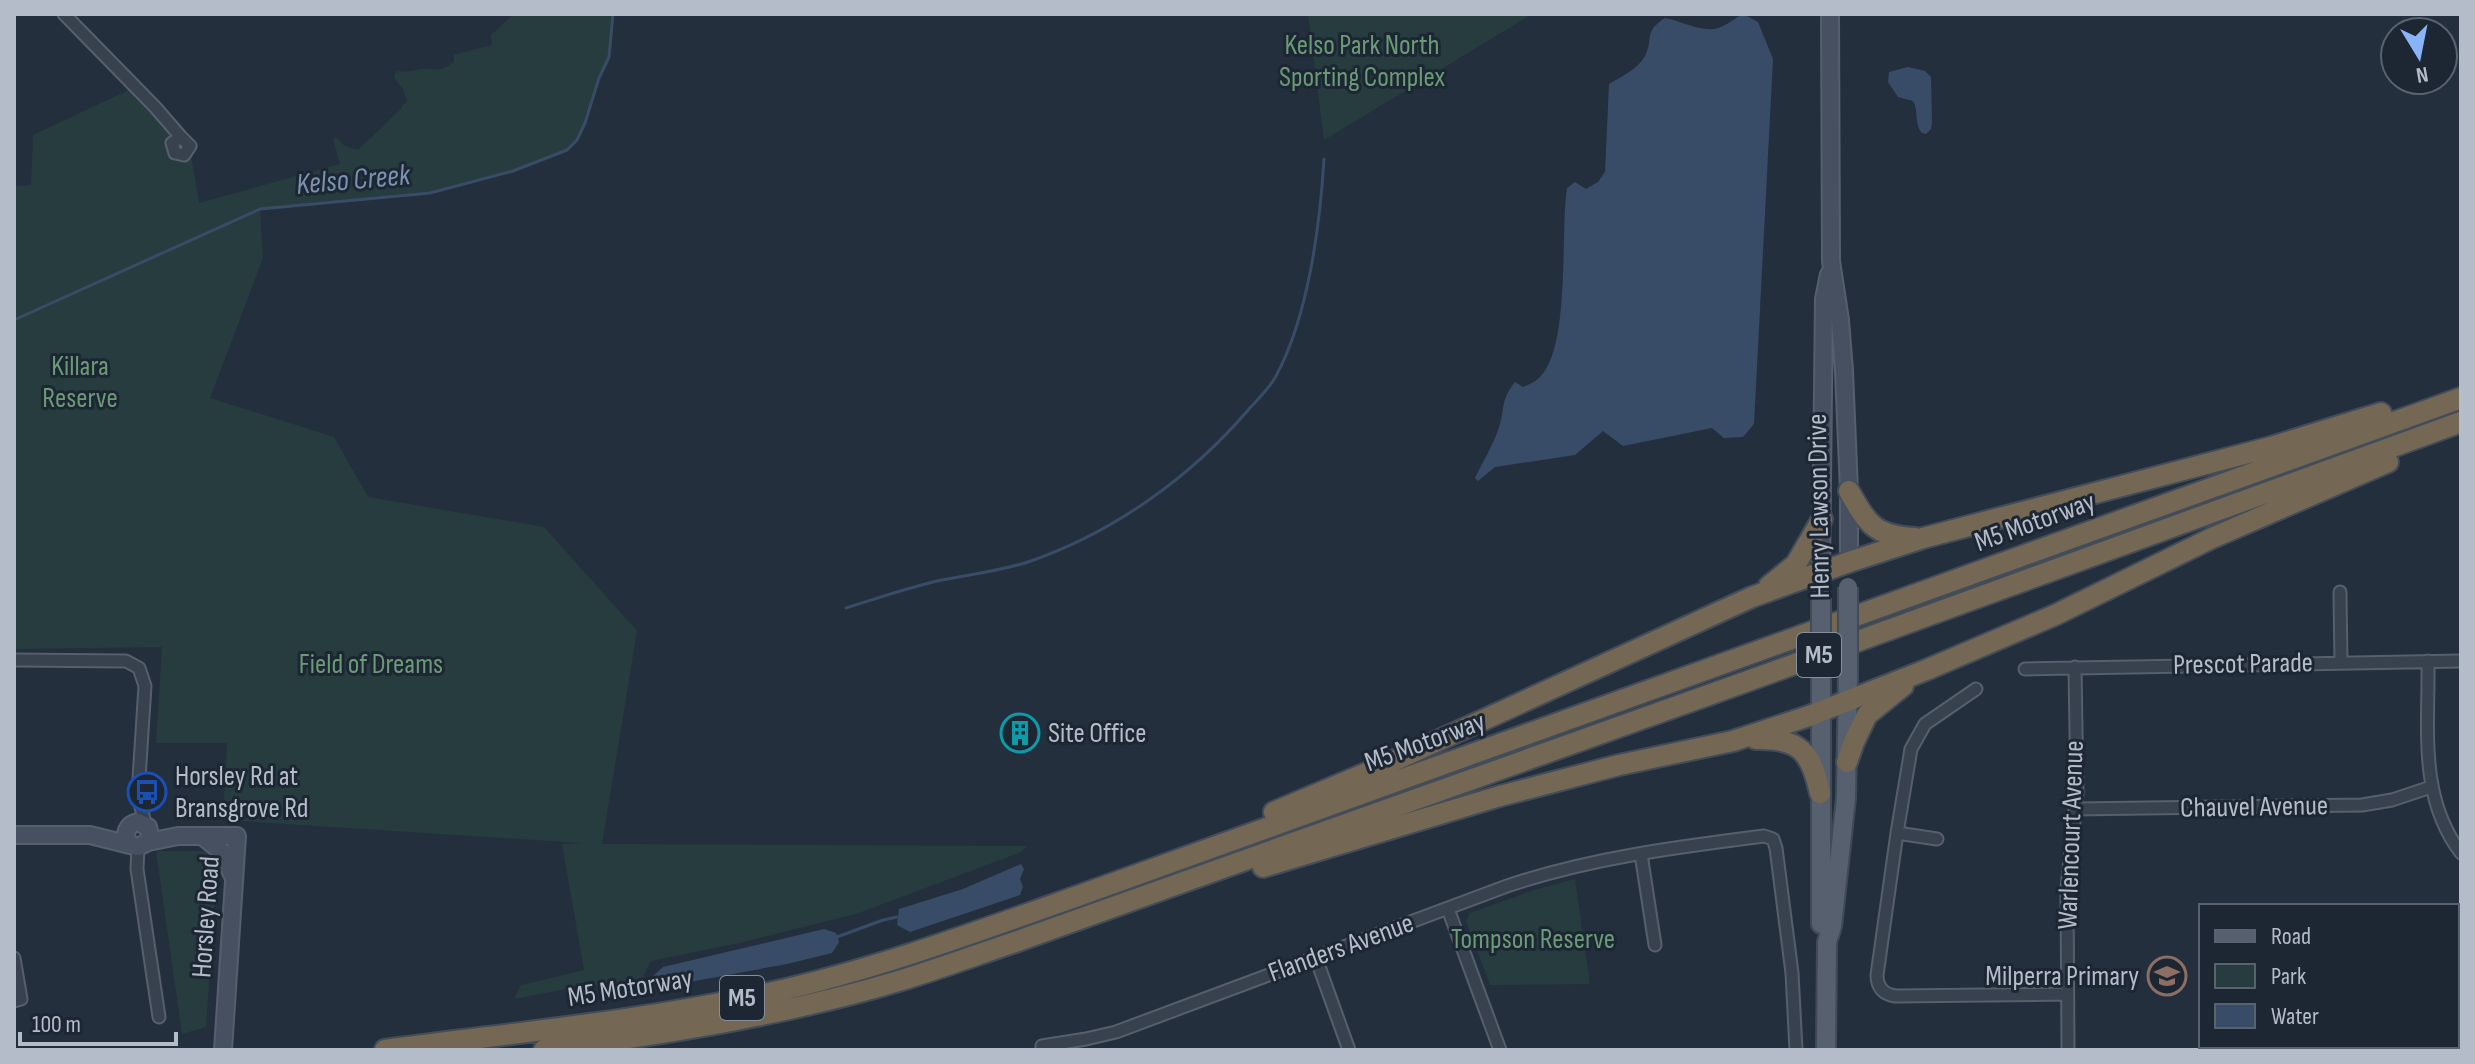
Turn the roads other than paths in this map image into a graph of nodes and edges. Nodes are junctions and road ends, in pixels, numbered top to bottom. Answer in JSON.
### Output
{"nodes":[{"id":1,"x":64,"y":14,"type":"edge"},
{"id":2,"x":1830,"y":14,"type":"edge"},
{"id":3,"x":181,"y":137,"type":"dead end"},
{"id":4,"x":1831,"y":261,"type":"junction"},
{"id":5,"x":2461,"y":388,"type":"edge"},
{"id":6,"x":2461,"y":398,"type":"edge"},
{"id":7,"x":2461,"y":422,"type":"edge"},
{"id":8,"x":2461,"y":430,"type":"edge"},
{"id":9,"x":1849,"y":491,"type":"junction"},
{"id":10,"x":1822,"y":519,"type":"junction"},
{"id":11,"x":1923,"y":538,"type":"junction"},
{"id":12,"x":1849,"y":562,"type":"junction"},
{"id":13,"x":1821,"y":573,"type":"junction"},
{"id":14,"x":2340,"y":592,"type":"dead end"},
{"id":15,"x":1752,"y":597,"type":"junction"},
{"id":16,"x":14,"y":660,"type":"edge"},
{"id":17,"x":2428,"y":661,"type":"junction"},
{"id":18,"x":2461,"y":661,"type":"edge"},
{"id":19,"x":2341,"y":663,"type":"junction"},
{"id":20,"x":2075,"y":667,"type":"junction"},
{"id":21,"x":2025,"y":669,"type":"dead end"},
{"id":22,"x":1926,"y":670,"type":"junction"},
{"id":23,"x":1976,"y":689,"type":"dead end"},
{"id":24,"x":1848,"y":700,"type":"junction"},
{"id":25,"x":1821,"y":710,"type":"junction"},
{"id":26,"x":1733,"y":741,"type":"junction"},
{"id":27,"x":1847,"y":762,"type":"junction"},
{"id":28,"x":2431,"y":787,"type":"junction"},
{"id":29,"x":1820,"y":793,"type":"junction"},
{"id":30,"x":2075,"y":809,"type":"junction"},
{"id":31,"x":1897,"y":833,"type":"junction"},
{"id":32,"x":138,"y":834,"type":"junction"},
{"id":33,"x":14,"y":835,"type":"edge"},
{"id":34,"x":202,"y":836,"type":"junction"},
{"id":35,"x":1937,"y":839,"type":"dead end"},
{"id":36,"x":2461,"y":853,"type":"edge"},
{"id":37,"x":1641,"y":854,"type":"junction"},
{"id":38,"x":234,"y":882,"type":"junction"},
{"id":39,"x":1086,"y":893,"type":"junction"},
{"id":40,"x":1448,"y":909,"type":"junction"},
{"id":41,"x":1018,"y":941,"type":"junction"},
{"id":42,"x":1827,"y":942,"type":"junction"},
{"id":43,"x":1655,"y":945,"type":"dead end"},
{"id":44,"x":14,"y":958,"type":"edge"},
{"id":45,"x":1316,"y":958,"type":"junction"},
{"id":46,"x":2067,"y":994,"type":"junction"},
{"id":47,"x":14,"y":1001,"type":"edge"},
{"id":48,"x":159,"y":1017,"type":"dead end"},
{"id":49,"x":1042,"y":1048,"type":"edge"},
{"id":50,"x":223,"y":1050,"type":"edge"},
{"id":51,"x":385,"y":1050,"type":"edge"},
{"id":52,"x":544,"y":1050,"type":"edge"},
{"id":53,"x":1349,"y":1050,"type":"edge"},
{"id":54,"x":1500,"y":1050,"type":"edge"},
{"id":55,"x":1796,"y":1050,"type":"edge"},
{"id":56,"x":1826,"y":1050,"type":"edge"},
{"id":57,"x":2068,"y":1050,"type":"edge"}],
"edges":[{"from":1,"to":3,"type":"street"},
{"from":2,"to":4,"type":"main road","name":"Henry Lawson Drive"},
{"from":4,"to":9,"type":"main road","name":"Henry Lawson Drive"},
{"from":4,"to":10,"type":"main road","name":"Henry Lawson Drive"},
{"from":5,"to":11,"type":"highway"},
{"from":6,"to":39,"type":"highway","name":"M5 Motorway","number":"M5"},
{"from":7,"to":41,"type":"highway","name":"M5 Motorway","number":"M5"},
{"from":8,"to":22,"type":"highway"},
{"from":9,"to":11,"type":"highway"},
{"from":9,"to":12,"type":"main road","name":"Henry Lawson Drive"},
{"from":10,"to":13,"type":"main road","name":"Henry Lawson Drive"},
{"from":10,"to":15,"type":"highway"},
{"from":11,"to":12,"type":"highway"},
{"from":12,"to":13,"type":"highway"},
{"from":12,"to":24,"type":"main road","name":"Henry Lawson Drive","bridge":true},
{"from":13,"to":15,"type":"highway"},
{"from":13,"to":25,"type":"main road","name":"Henry Lawson Drive","bridge":true},
{"from":14,"to":19,"type":"street"},
{"from":15,"to":39,"type":"highway"},
{"from":16,"to":32,"type":"street"},
{"from":17,"to":18,"type":"street","name":"Prescot Parade"},
{"from":17,"to":19,"type":"street","name":"Prescot Parade"},
{"from":17,"to":28,"type":"street"},
{"from":19,"to":20,"type":"street","name":"Prescot Parade"},
{"from":20,"to":21,"type":"street","name":"Prescot Parade"},
{"from":20,"to":30,"type":"street","name":"Warlencourt Avenue"},
{"from":22,"to":24,"type":"highway"},
{"from":22,"to":27,"type":"highway"},
{"from":23,"to":31,"type":"street"},
{"from":24,"to":25,"type":"highway"},
{"from":24,"to":27,"type":"main road","name":"Henry Lawson Drive"},
{"from":25,"to":26,"type":"highway"},
{"from":25,"to":29,"type":"main road","name":"Henry Lawson Drive"},
{"from":26,"to":29,"type":"highway"},
{"from":26,"to":41,"type":"highway"},
{"from":27,"to":42,"type":"main road","name":"Henry Lawson Drive"},
{"from":28,"to":30,"type":"street","name":"Chauvel Avenue"},
{"from":28,"to":36,"type":"street"},
{"from":29,"to":42,"type":"main road","name":"Henry Lawson Drive"},
{"from":30,"to":46,"type":"street","name":"Warlencourt Avenue"},
{"from":31,"to":35,"type":"street"},
{"from":31,"to":46,"type":"street"},
{"from":32,"to":33,"type":"main road"},
{"from":32,"to":34,"type":"main road"},
{"from":32,"to":48,"type":"street"},
{"from":34,"to":38,"type":"main road"},
{"from":34,"to":38,"type":"main road","name":"Horsley Road"},
{"from":37,"to":40,"type":"street","name":"Flanders Avenue"},
{"from":37,"to":43,"type":"street"},
{"from":37,"to":55,"type":"street","name":"Flanders Avenue"},
{"from":38,"to":50,"type":"main road","name":"Horsley Road"},
{"from":39,"to":51,"type":"highway","name":"M5 Motorway","number":"M5"},
{"from":40,"to":45,"type":"street","name":"Flanders Avenue"},
{"from":40,"to":54,"type":"street"},
{"from":41,"to":52,"type":"highway","name":"M5 Motorway","number":"M5"},
{"from":42,"to":56,"type":"main road","name":"Henry Lawson Drive"},
{"from":44,"to":47,"type":"street"},
{"from":45,"to":49,"type":"street","name":"Flanders Avenue"},
{"from":45,"to":53,"type":"street"},
{"from":46,"to":57,"type":"street","name":"Warlencourt Avenue"}]}
